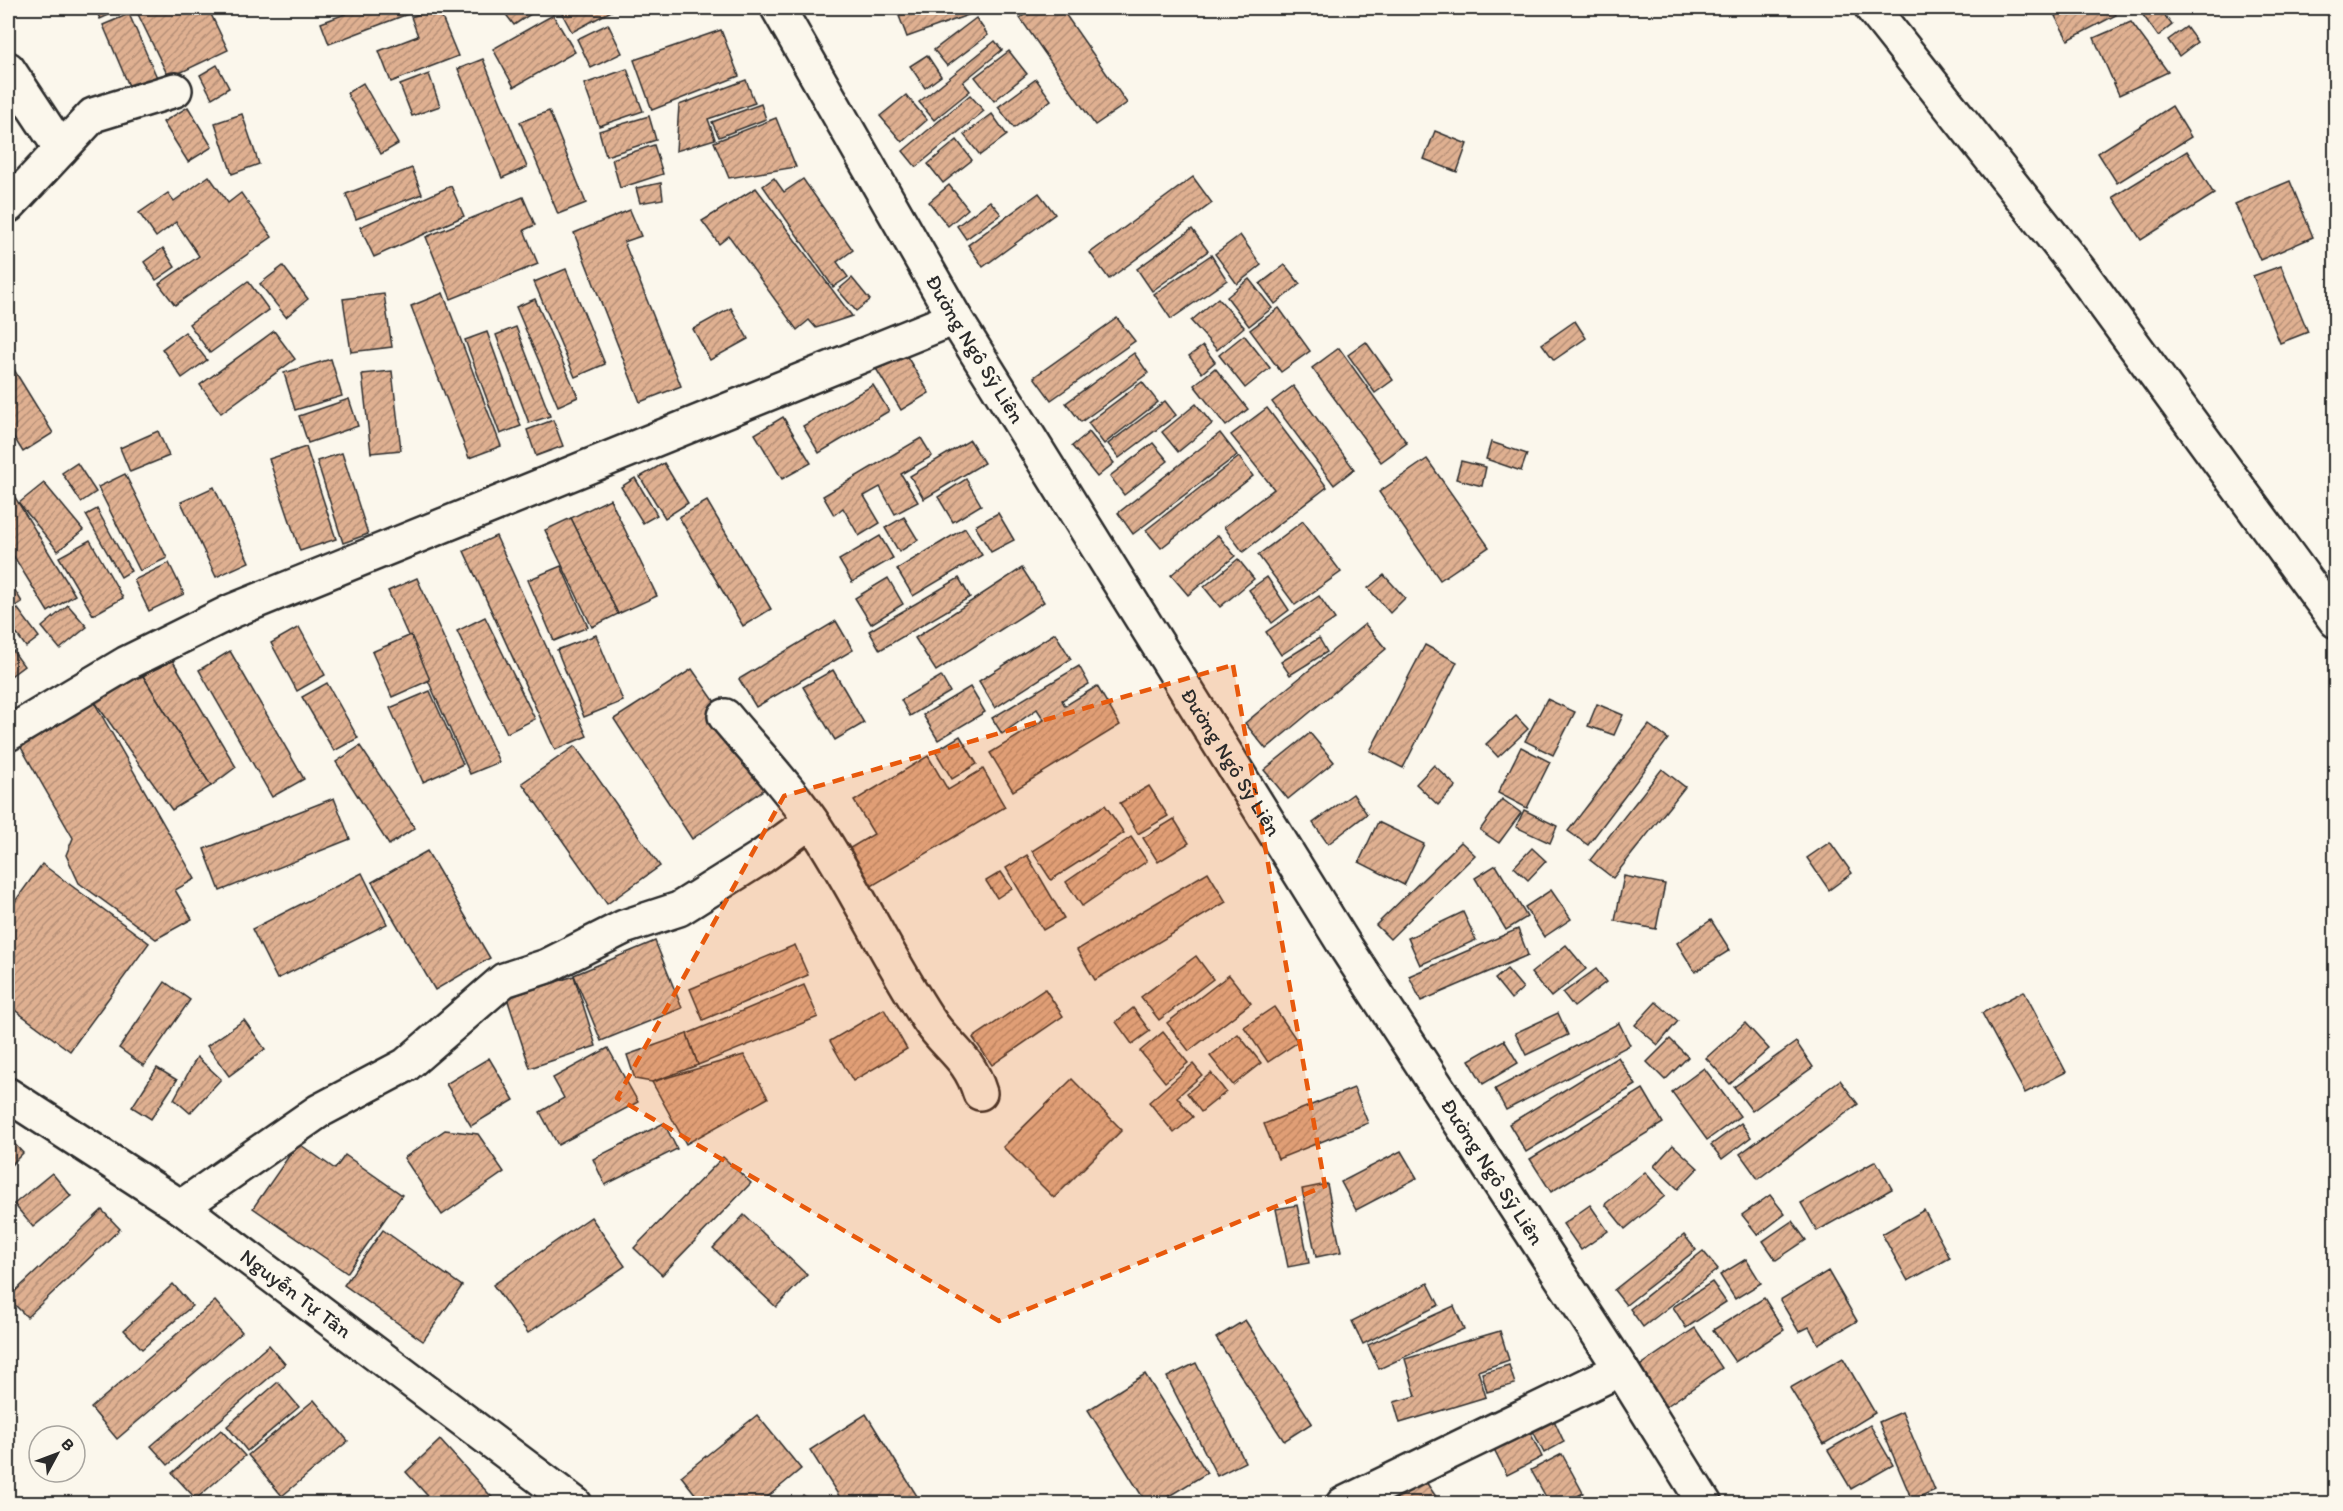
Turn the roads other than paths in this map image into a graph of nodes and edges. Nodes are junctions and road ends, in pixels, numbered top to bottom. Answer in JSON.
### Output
{"nodes":[{"id":1,"x":778,"y":8,"type":"edge"},
{"id":2,"x":1872,"y":8,"type":"edge"},
{"id":3,"x":8,"y":69,"type":"edge"},
{"id":4,"x":175,"y":90,"type":"dead end"},
{"id":5,"x":61,"y":149,"type":"junction"},
{"id":6,"x":8,"y":206,"type":"edge"},
{"id":7,"x":955,"y":318,"type":"junction"},
{"id":8,"x":2336,"y":621,"type":"edge"},
{"id":9,"x":725,"y":716,"type":"dead end"},
{"id":10,"x":8,"y":734,"type":"edge"},
{"id":11,"x":811,"y":821,"type":"junction"},
{"id":12,"x":980,"y":1093,"type":"dead end"},
{"id":13,"x":8,"y":1095,"type":"edge"},
{"id":14,"x":181,"y":1207,"type":"junction"},
{"id":15,"x":1622,"y":1369,"type":"junction"},
{"id":16,"x":575,"y":1503,"type":"edge"},
{"id":17,"x":1343,"y":1503,"type":"edge"},
{"id":18,"x":1705,"y":1503,"type":"edge"}],
"edges":[{"from":1,"to":7,"type":"street","name":"Đường Ngô Sỹ Liên"},
{"from":2,"to":8,"type":"street"},
{"from":3,"to":5,"type":"street"},
{"from":4,"to":5,"type":"street"},
{"from":5,"to":6,"type":"street"},
{"from":7,"to":10,"type":"street"},
{"from":7,"to":15,"type":"street","name":"Đường Ngô Sỹ Liên"},
{"from":9,"to":11,"type":"street"},
{"from":11,"to":12,"type":"street"},
{"from":11,"to":14,"type":"street"},
{"from":13,"to":14,"type":"street","name":"Nguyễn Tự Tân"},
{"from":14,"to":16,"type":"street","name":"Nguyễn Tự Tân"},
{"from":15,"to":17,"type":"street"},
{"from":15,"to":18,"type":"street","name":"Đường Ngô Sỹ Liên"}]}
